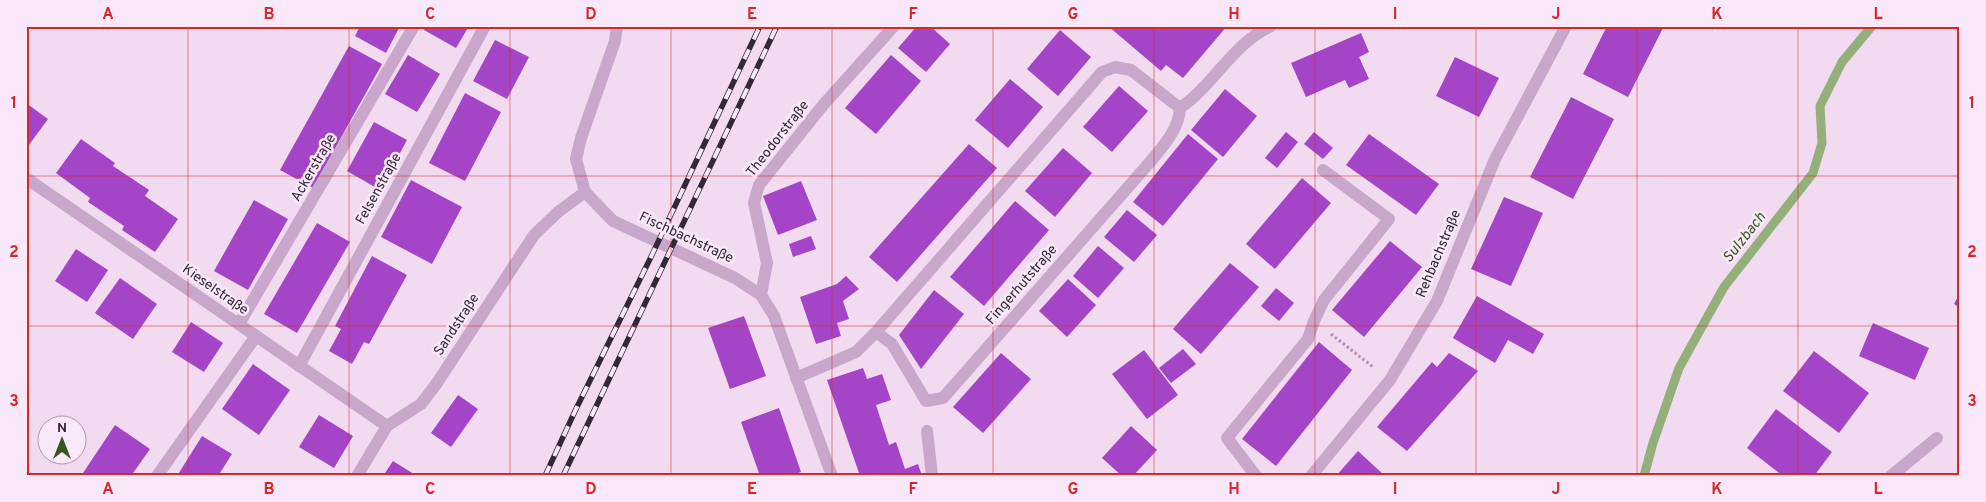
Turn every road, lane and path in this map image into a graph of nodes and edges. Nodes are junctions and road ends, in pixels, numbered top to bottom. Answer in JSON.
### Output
{"nodes":[{"id":1,"x":414,"y":26,"type":"edge"},
{"id":2,"x":485,"y":26,"type":"edge"},
{"id":3,"x":617,"y":26,"type":"edge"},
{"id":4,"x":894,"y":26,"type":"edge"},
{"id":5,"x":1271,"y":26,"type":"edge"},
{"id":6,"x":1566,"y":26,"type":"edge"},
{"id":7,"x":1180,"y":108,"type":"junction"},
{"id":8,"x":1323,"y":170,"type":"dead end"},
{"id":9,"x":26,"y":178,"type":"edge"},
{"id":10,"x":585,"y":192,"type":"junction"},
{"id":11,"x":761,"y":295,"type":"junction"},
{"id":12,"x":1314,"y":321,"type":"junction"},
{"id":13,"x":239,"y":324,"type":"junction"},
{"id":14,"x":876,"y":332,"type":"junction"},
{"id":15,"x":256,"y":336,"type":"junction"},
{"id":16,"x":299,"y":366,"type":"junction"},
{"id":17,"x":796,"y":378,"type":"junction"},
{"id":18,"x":1390,"y":380,"type":"junction"},
{"id":19,"x":387,"y":426,"type":"junction"},
{"id":20,"x":927,"y":431,"type":"dead end"},
{"id":21,"x":1937,"y":438,"type":"dead end"},
{"id":22,"x":157,"y":476,"type":"edge"},
{"id":23,"x":357,"y":476,"type":"edge"},
{"id":24,"x":832,"y":476,"type":"edge"},
{"id":25,"x":932,"y":476,"type":"edge"},
{"id":26,"x":1256,"y":476,"type":"edge"},
{"id":27,"x":1311,"y":476,"type":"edge"},
{"id":28,"x":1891,"y":476,"type":"edge"}],
"edges":[{"from":1,"to":13,"type":"street","name":"Ackerstraße"},
{"from":2,"to":16,"type":"street","name":"Felsenstraße"},
{"from":3,"to":10,"type":"street","name":"Fischbachstraße"},
{"from":4,"to":11,"type":"street","name":"Theodorstraße"},
{"from":5,"to":7,"type":"street"},
{"from":6,"to":18,"type":"street","name":"Rehbachstraße"},
{"from":7,"to":14,"type":"street"},
{"from":7,"to":14,"type":"street","name":"Fingerhutstraße"},
{"from":8,"to":12,"type":"street"},
{"from":9,"to":13,"type":"street","name":"Kieselstraße"},
{"from":10,"to":11,"type":"street","name":"Fischbachstraße"},
{"from":10,"to":19,"type":"street","name":"Sandstraße"},
{"from":11,"to":17,"type":"street","name":"Fischbachstraße"},
{"from":12,"to":18,"type":"path"},
{"from":12,"to":26,"type":"street"},
{"from":13,"to":15,"type":"street","name":"Kieselstraße"},
{"from":14,"to":17,"type":"street"},
{"from":15,"to":16,"type":"street","name":"Kieselstraße"},
{"from":15,"to":22,"type":"street"},
{"from":16,"to":19,"type":"street","name":"Kieselstraße"},
{"from":17,"to":24,"type":"street","name":"Fischbachstraße"},
{"from":18,"to":27,"type":"street","name":"Rehbachstraße"},
{"from":19,"to":23,"type":"street","name":"Sandstraße"},
{"from":20,"to":25,"type":"street"},
{"from":21,"to":28,"type":"street"}]}
